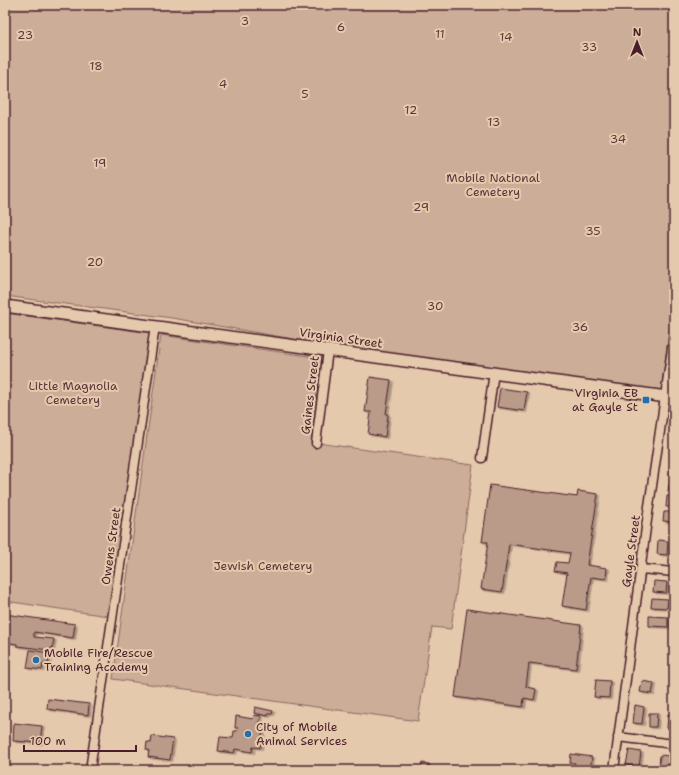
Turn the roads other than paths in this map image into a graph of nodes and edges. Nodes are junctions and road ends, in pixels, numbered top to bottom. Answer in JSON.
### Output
{"nodes":[{"id":1,"x":5,"y":306,"type":"edge"},
{"id":2,"x":155,"y":326,"type":"junction"},
{"id":3,"x":674,"y":335,"type":"edge"},
{"id":4,"x":328,"y":350,"type":"junction"},
{"id":5,"x":494,"y":372,"type":"junction"},
{"id":6,"x":670,"y":397,"type":"edge"},
{"id":7,"x":316,"y":442,"type":"dead end"},
{"id":8,"x":482,"y":458,"type":"dead end"},
{"id":9,"x":640,"y":569,"type":"junction"},
{"id":10,"x":674,"y":572,"type":"edge"},
{"id":11,"x":618,"y":737,"type":"junction"},
{"id":12,"x":674,"y":744,"type":"edge"},
{"id":13,"x":90,"y":770,"type":"edge"},
{"id":14,"x":614,"y":770,"type":"edge"}],
"edges":[{"from":1,"to":2,"type":"street","name":"Virginia Street"},
{"from":2,"to":4,"type":"street","name":"Virginia Street"},
{"from":2,"to":13,"type":"street","name":"Owens Street"},
{"from":3,"to":6,"type":"street","name":"Gayle Street"},
{"from":4,"to":5,"type":"street","name":"Virginia Street"},
{"from":4,"to":7,"type":"street","name":"Gaines Street"},
{"from":5,"to":6,"type":"street","name":"Virginia Street"},
{"from":5,"to":8,"type":"street"},
{"from":6,"to":9,"type":"street","name":"Gayle Street"},
{"from":9,"to":10,"type":"street"},
{"from":9,"to":11,"type":"street","name":"Gayle Street"},
{"from":11,"to":12,"type":"street"},
{"from":11,"to":14,"type":"street","name":"Gayle Street"}]}
